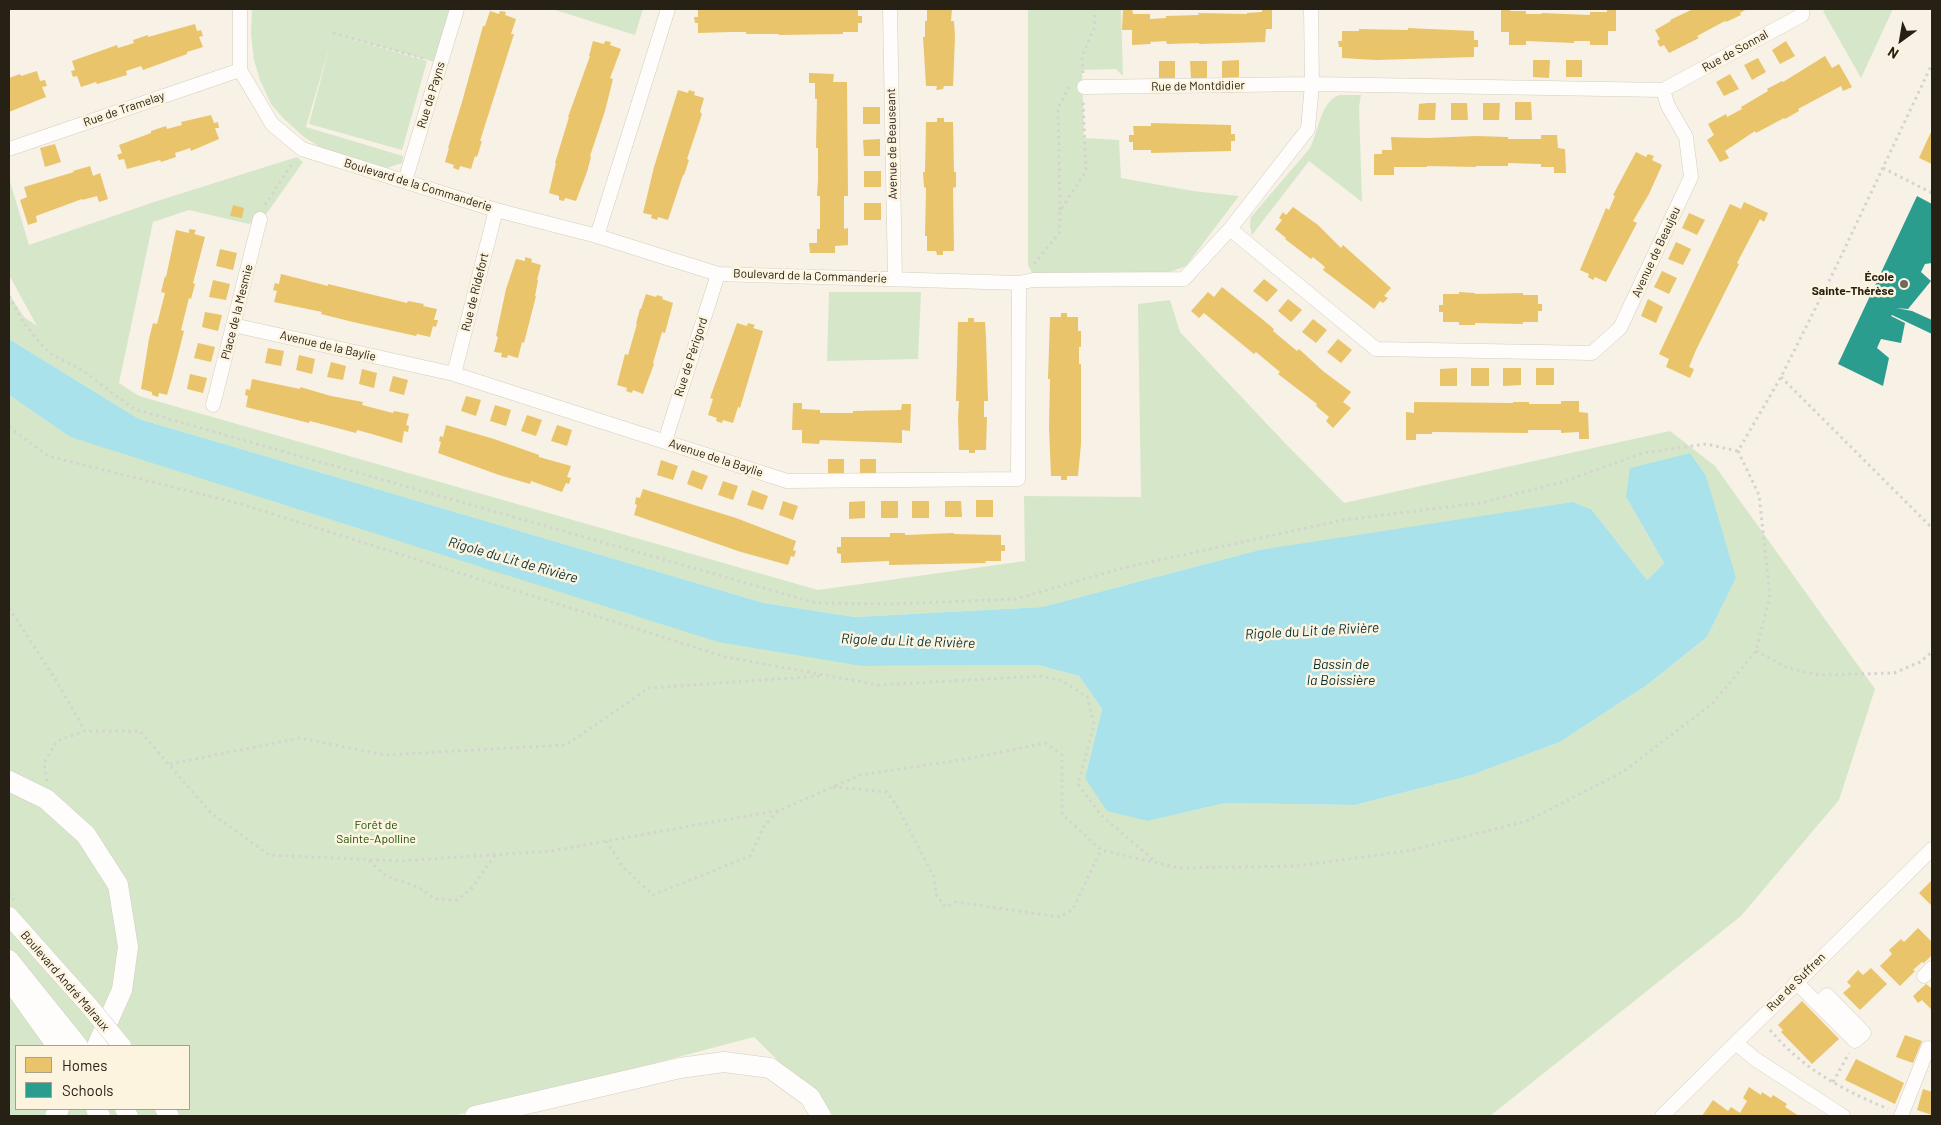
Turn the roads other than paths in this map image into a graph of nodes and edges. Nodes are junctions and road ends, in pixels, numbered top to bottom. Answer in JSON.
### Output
{"nodes":[{"id":1,"x":240,"y":9,"type":"edge"},
{"id":2,"x":457,"y":9,"type":"edge"},
{"id":3,"x":668,"y":9,"type":"edge"},
{"id":4,"x":890,"y":9,"type":"edge"},
{"id":5,"x":1311,"y":9,"type":"edge"},
{"id":6,"x":1802,"y":9,"type":"edge"},
{"id":7,"x":240,"y":70,"type":"junction"},
{"id":8,"x":1312,"y":84,"type":"junction"},
{"id":9,"x":1078,"y":85,"type":"road end"},
{"id":10,"x":1663,"y":90,"type":"junction"},
{"id":11,"x":9,"y":149,"type":"edge"},
{"id":12,"x":406,"y":181,"type":"junction"},
{"id":13,"x":496,"y":210,"type":"junction"},
{"id":14,"x":260,"y":219,"type":"road end"},
{"id":15,"x":1230,"y":229,"type":"junction"},
{"id":16,"x":597,"y":236,"type":"junction"},
{"id":17,"x":718,"y":274,"type":"junction"},
{"id":18,"x":895,"y":279,"type":"junction"},
{"id":19,"x":1019,"y":283,"type":"junction"},
{"id":20,"x":233,"y":325,"type":"junction"},
{"id":21,"x":454,"y":374,"type":"junction"},
{"id":22,"x":214,"y":405,"type":"dead end"},
{"id":23,"x":664,"y":441,"type":"junction"},
{"id":24,"x":9,"y":781,"type":"edge"},
{"id":25,"x":1932,"y":849,"type":"edge"},
{"id":26,"x":9,"y":916,"type":"edge"},
{"id":27,"x":9,"y":960,"type":"edge"},
{"id":28,"x":9,"y":979,"type":"edge"},
{"id":29,"x":1796,"y":982,"type":"junction"},
{"id":30,"x":1855,"y":1041,"type":"road end"},
{"id":31,"x":68,"y":1042,"type":"edge"},
{"id":32,"x":1737,"y":1044,"type":"junction"},
{"id":33,"x":97,"y":1045,"type":"edge"},
{"id":34,"x":121,"y":1045,"type":"edge"},
{"id":35,"x":1928,"y":1048,"type":"dead end"},
{"id":36,"x":475,"y":1116,"type":"edge"},
{"id":37,"x":821,"y":1116,"type":"edge"},
{"id":38,"x":1662,"y":1116,"type":"edge"},
{"id":39,"x":1843,"y":1116,"type":"edge"},
{"id":40,"x":1902,"y":1116,"type":"edge"}],
"edges":[{"from":1,"to":7,"type":"street"},
{"from":2,"to":12,"type":"street","name":"Rue de Payns"},
{"from":3,"to":16,"type":"street"},
{"from":4,"to":18,"type":"street","name":"Avenue de Beauseant"},
{"from":5,"to":8,"type":"street","name":"Boulevard de la Commanderie"},
{"from":6,"to":10,"type":"street","name":"Rue de Sonnal"},
{"from":7,"to":11,"type":"street","name":"Rue de Tramelay"},
{"from":7,"to":12,"type":"street","name":"Boulevard de la Commanderie"},
{"from":8,"to":9,"type":"street","name":"Rue de Montdidier"},
{"from":8,"to":10,"type":"street"},
{"from":8,"to":15,"type":"street","name":"Boulevard de la Commanderie"},
{"from":10,"to":15,"type":"street","name":"Avenue de Beaujeu"},
{"from":12,"to":13,"type":"street","name":"Boulevard de la Commanderie"},
{"from":13,"to":16,"type":"street","name":"Boulevard de la Commanderie"},
{"from":13,"to":21,"type":"street","name":"Rue de Ridefort"},
{"from":14,"to":20,"type":"street","name":"Place de la Mesmie"},
{"from":15,"to":19,"type":"street","name":"Boulevard de la Commanderie"},
{"from":16,"to":17,"type":"street","name":"Boulevard de la Commanderie"},
{"from":17,"to":18,"type":"street","name":"Boulevard de la Commanderie"},
{"from":17,"to":23,"type":"street","name":"Rue de Périgord"},
{"from":18,"to":19,"type":"street","name":"Boulevard de la Commanderie"},
{"from":19,"to":23,"type":"street","name":"Avenue de la Baylie"},
{"from":20,"to":21,"type":"street","name":"Avenue de la Baylie"},
{"from":20,"to":22,"type":"street","name":"Place de la Mesmie"},
{"from":21,"to":23,"type":"street","name":"Avenue de la Baylie"},
{"from":24,"to":33,"type":"main road"},
{"from":25,"to":29,"type":"street","name":"Rue de Suffren"},
{"from":26,"to":34,"type":"street","name":"Boulevard André Malraux","bridge":true},
{"from":27,"to":31,"type":"street"},
{"from":28,"to":31,"type":"main road"},
{"from":29,"to":30,"type":"street"},
{"from":29,"to":32,"type":"street","name":"Rue de Suffren"},
{"from":32,"to":38,"type":"street","name":"Rue de Suffren"},
{"from":32,"to":39,"type":"street"},
{"from":35,"to":40,"type":"street"},
{"from":36,"to":37,"type":"main road"}]}
